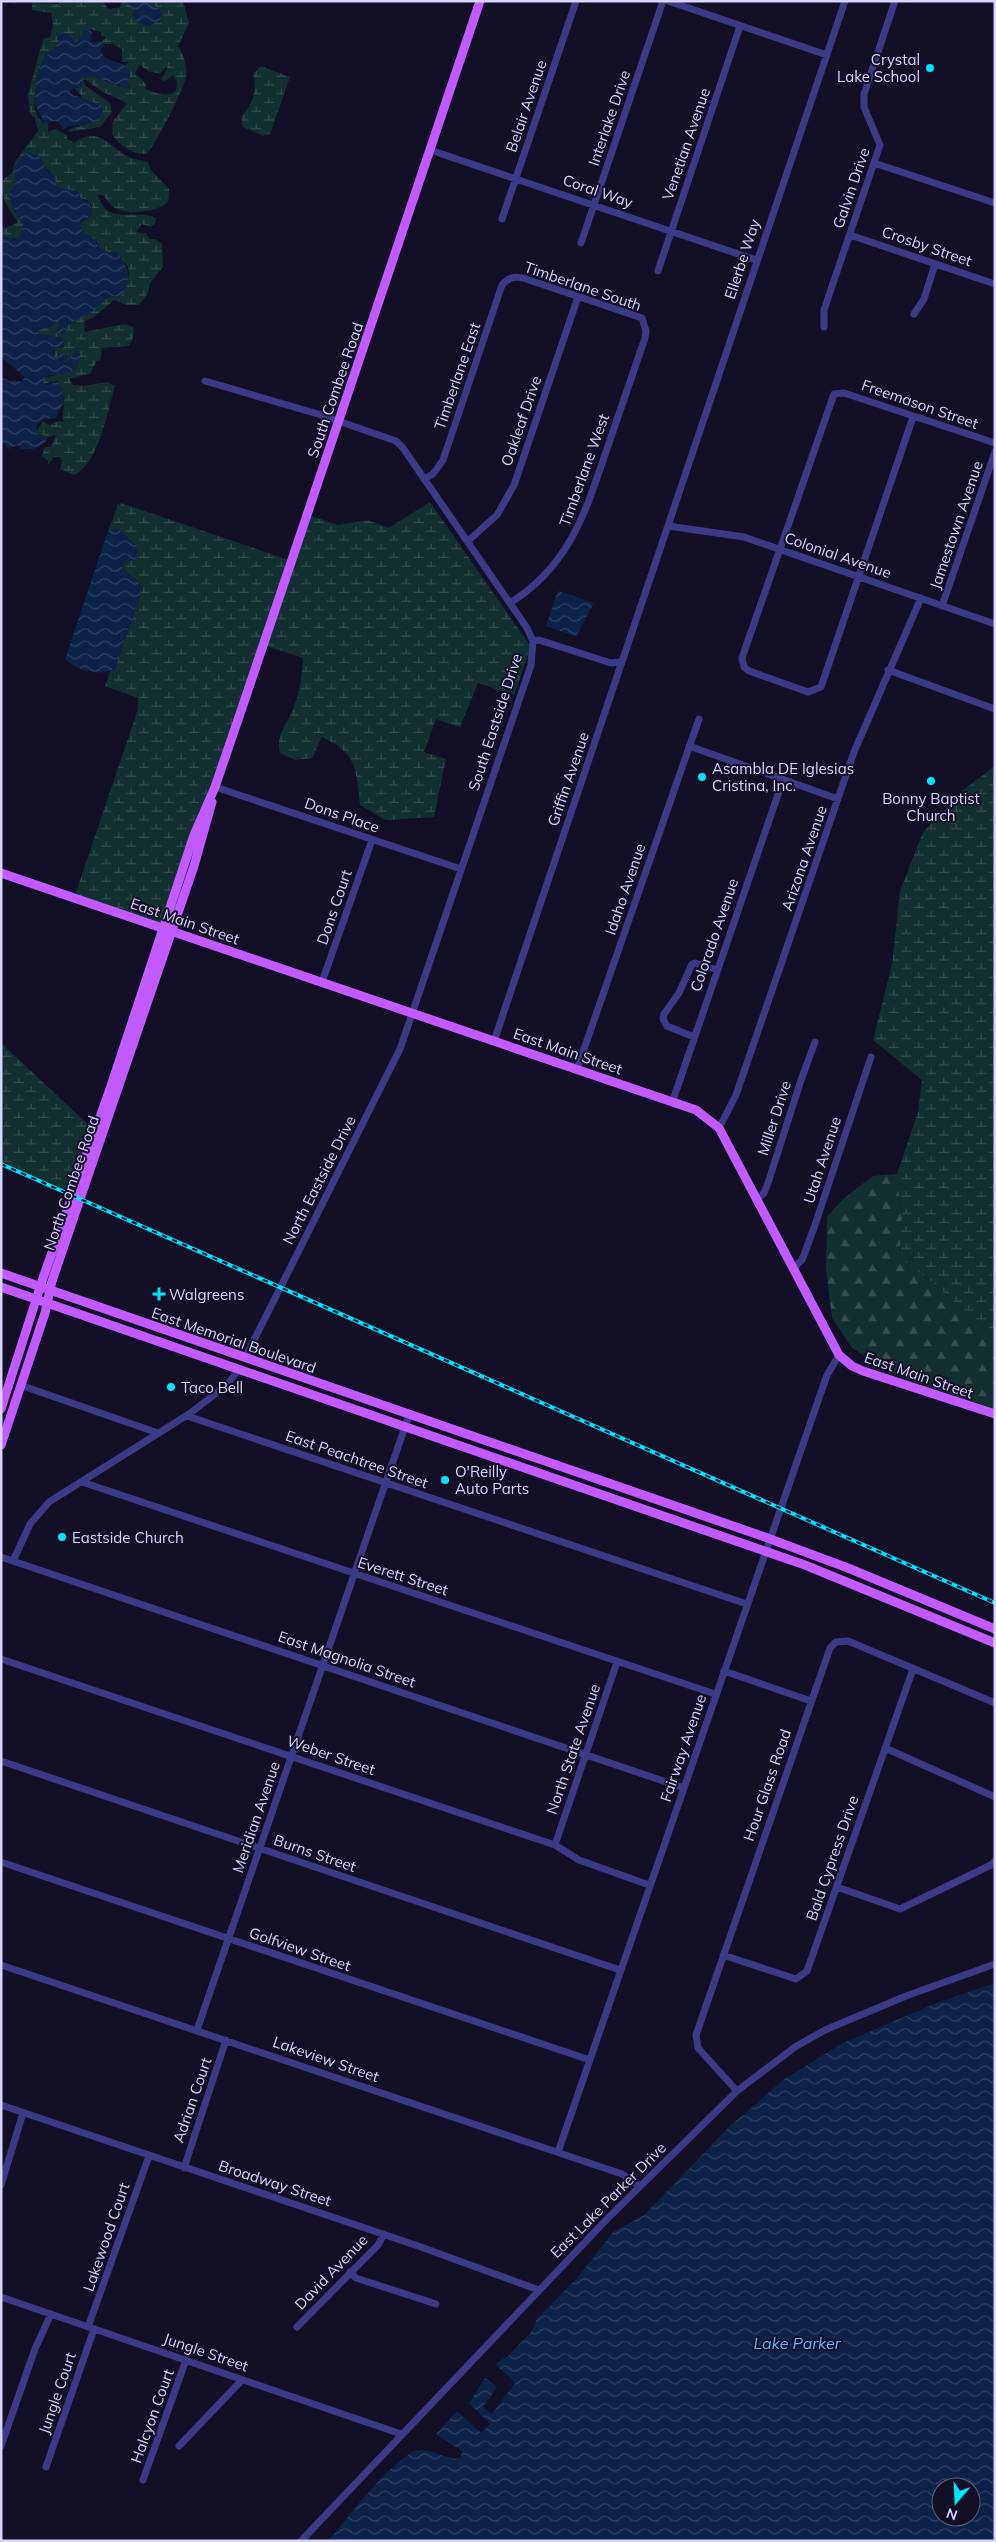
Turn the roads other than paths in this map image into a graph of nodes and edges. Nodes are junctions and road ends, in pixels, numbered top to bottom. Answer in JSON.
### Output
{"nodes":[{"id":1,"x":480,"y":1,"type":"edge"},
{"id":2,"x":576,"y":1,"type":"edge"},
{"id":3,"x":663,"y":1,"type":"edge"},
{"id":4,"x":668,"y":1,"type":"edge"},
{"id":5,"x":845,"y":1,"type":"edge"},
{"id":6,"x":895,"y":1,"type":"edge"},
{"id":7,"x":740,"y":26,"type":"junction"},
{"id":8,"x":827,"y":55,"type":"junction"},
{"id":9,"x":430,"y":150,"type":"junction"},
{"id":10,"x":874,"y":163,"type":"junction"},
{"id":11,"x":516,"y":178,"type":"junction"},
{"id":12,"x":995,"y":204,"type":"edge"},
{"id":13,"x":594,"y":205,"type":"junction"},
{"id":14,"x":502,"y":218,"type":"dead end"},
{"id":15,"x":671,"y":231,"type":"junction"},
{"id":16,"x":850,"y":234,"type":"junction"},
{"id":17,"x":581,"y":243,"type":"dead end"},
{"id":18,"x":756,"y":260,"type":"junction"},
{"id":19,"x":935,"y":264,"type":"junction"},
{"id":20,"x":658,"y":271,"type":"dead end"},
{"id":21,"x":511,"y":277,"type":"joint"},
{"id":22,"x":995,"y":284,"type":"edge"},
{"id":23,"x":578,"y":297,"type":"junction"},
{"id":24,"x":914,"y":314,"type":"dead end"},
{"id":25,"x":645,"y":324,"type":"joint"},
{"id":26,"x":824,"y":327,"type":"dead end"},
{"id":27,"x":205,"y":381,"type":"dead end"},
{"id":28,"x":913,"y":417,"type":"junction"},
{"id":29,"x":339,"y":420,"type":"junction"},
{"id":30,"x":995,"y":444,"type":"edge"},
{"id":31,"x":995,"y":452,"type":"edge"},
{"id":32,"x":424,"y":479,"type":"junction"},
{"id":33,"x":668,"y":526,"type":"junction"},
{"id":34,"x":468,"y":542,"type":"junction"},
{"id":35,"x":779,"y":549,"type":"junction"},
{"id":36,"x":859,"y":576,"type":"junction"},
{"id":37,"x":921,"y":598,"type":"junction"},
{"id":38,"x":510,"y":603,"type":"junction"},
{"id":39,"x":942,"y":606,"type":"junction"},
{"id":40,"x":995,"y":624,"type":"edge"},
{"id":41,"x":533,"y":641,"type":"junction"},
{"id":42,"x":620,"y":662,"type":"junction"},
{"id":43,"x":888,"y":670,"type":"junction"},
{"id":44,"x":995,"y":709,"type":"edge"},
{"id":45,"x":699,"y":719,"type":"dead end"},
{"id":46,"x":689,"y":746,"type":"junction"},
{"id":47,"x":783,"y":780,"type":"junction"},
{"id":48,"x":215,"y":787,"type":"junction"},
{"id":49,"x":838,"y":799,"type":"junction"},
{"id":50,"x":372,"y":840,"type":"junction"},
{"id":51,"x":461,"y":869,"type":"junction"},
{"id":52,"x":1,"y":873,"type":"edge"},
{"id":53,"x":167,"y":930,"type":"junction"},
{"id":54,"x":717,"y":970,"type":"junction"},
{"id":55,"x":322,"y":982,"type":"junction"},
{"id":56,"x":413,"y":1013,"type":"junction"},
{"id":57,"x":694,"y":1036,"type":"junction"},
{"id":58,"x":494,"y":1041,"type":"junction"},
{"id":59,"x":815,"y":1042,"type":"dead end"},
{"id":60,"x":871,"y":1057,"type":"dead end"},
{"id":61,"x":578,"y":1069,"type":"junction"},
{"id":62,"x":673,"y":1100,"type":"junction"},
{"id":63,"x":719,"y":1128,"type":"junction"},
{"id":64,"x":756,"y":1200,"type":"junction"},
{"id":65,"x":793,"y":1268,"type":"junction"},
{"id":66,"x":1,"y":1273,"type":"edge"},
{"id":67,"x":1,"y":1287,"type":"edge"},
{"id":68,"x":40,"y":1287,"type":"junction"},
{"id":69,"x":50,"y":1290,"type":"junction"},
{"id":70,"x":36,"y":1300,"type":"junction"},
{"id":71,"x":47,"y":1304,"type":"junction"},
{"id":72,"x":839,"y":1355,"type":"junction"},
{"id":73,"x":245,"y":1358,"type":"junction"},
{"id":74,"x":239,"y":1369,"type":"junction"},
{"id":75,"x":313,"y":1382,"type":"junction"},
{"id":76,"x":20,"y":1385,"type":"junction"},
{"id":77,"x":1,"y":1409,"type":"edge"},
{"id":78,"x":995,"y":1414,"type":"edge"},
{"id":79,"x":409,"y":1415,"type":"junction"},
{"id":80,"x":186,"y":1416,"type":"junction"},
{"id":81,"x":405,"y":1427,"type":"junction"},
{"id":82,"x":158,"y":1433,"type":"junction"},
{"id":83,"x":1,"y":1445,"type":"edge"},
{"id":84,"x":590,"y":1476,"type":"junction"},
{"id":85,"x":82,"y":1482,"type":"junction"},
{"id":86,"x":386,"y":1483,"type":"junction"},
{"id":87,"x":586,"y":1488,"type":"junction"},
{"id":88,"x":769,"y":1538,"type":"junction"},
{"id":89,"x":765,"y":1551,"type":"junction"},
{"id":90,"x":1,"y":1557,"type":"edge"},
{"id":91,"x":13,"y":1561,"type":"junction"},
{"id":92,"x":354,"y":1575,"type":"junction"},
{"id":93,"x":925,"y":1599,"type":"junction"},
{"id":94,"x":747,"y":1604,"type":"junction"},
{"id":95,"x":920,"y":1610,"type":"junction"},
{"id":96,"x":995,"y":1629,"type":"edge"},
{"id":97,"x":995,"y":1643,"type":"edge"},
{"id":98,"x":1,"y":1659,"type":"edge"},
{"id":99,"x":617,"y":1662,"type":"junction"},
{"id":100,"x":322,"y":1666,"type":"junction"},
{"id":101,"x":913,"y":1669,"type":"junction"},
{"id":102,"x":724,"y":1671,"type":"junction"},
{"id":103,"x":715,"y":1694,"type":"junction"},
{"id":104,"x":811,"y":1701,"type":"junction"},
{"id":105,"x":995,"y":1703,"type":"edge"},
{"id":106,"x":885,"y":1748,"type":"junction"},
{"id":107,"x":585,"y":1754,"type":"junction"},
{"id":108,"x":291,"y":1756,"type":"junction"},
{"id":109,"x":1,"y":1761,"type":"edge"},
{"id":110,"x":684,"y":1788,"type":"junction"},
{"id":111,"x":995,"y":1797,"type":"edge"},
{"id":112,"x":555,"y":1845,"type":"junction"},
{"id":113,"x":260,"y":1848,"type":"junction"},
{"id":114,"x":995,"y":1861,"type":"edge"},
{"id":115,"x":1,"y":1862,"type":"edge"},
{"id":116,"x":649,"y":1885,"type":"junction"},
{"id":117,"x":837,"y":1887,"type":"junction"},
{"id":118,"x":228,"y":1939,"type":"junction"},
{"id":119,"x":723,"y":1955,"type":"junction"},
{"id":120,"x":995,"y":1964,"type":"edge"},
{"id":121,"x":1,"y":1965,"type":"edge"},
{"id":122,"x":620,"y":1970,"type":"junction"},
{"id":123,"x":197,"y":2030,"type":"junction"},
{"id":124,"x":226,"y":2040,"type":"junction"},
{"id":125,"x":590,"y":2060,"type":"junction"},
{"id":126,"x":738,"y":2091,"type":"junction"},
{"id":127,"x":1,"y":2105,"type":"edge"},
{"id":128,"x":24,"y":2113,"type":"junction"},
{"id":129,"x":558,"y":2152,"type":"junction"},
{"id":130,"x":148,"y":2156,"type":"junction"},
{"id":131,"x":184,"y":2168,"type":"junction"},
{"id":132,"x":1,"y":2185,"type":"edge"},
{"id":133,"x":639,"y":2186,"type":"junction"},
{"id":134,"x":384,"y":2234,"type":"junction"},
{"id":135,"x":350,"y":2272,"type":"junction"},
{"id":136,"x":539,"y":2290,"type":"junction"},
{"id":137,"x":1,"y":2297,"type":"edge"},
{"id":138,"x":436,"y":2304,"type":"dead end"},
{"id":139,"x":51,"y":2314,"type":"junction"},
{"id":140,"x":297,"y":2327,"type":"dead end"},
{"id":141,"x":91,"y":2328,"type":"junction"},
{"id":142,"x":186,"y":2360,"type":"junction"},
{"id":143,"x":242,"y":2380,"type":"junction"},
{"id":144,"x":401,"y":2434,"type":"junction"},
{"id":145,"x":1,"y":2446,"type":"edge"},
{"id":146,"x":179,"y":2446,"type":"dead end"},
{"id":147,"x":46,"y":2467,"type":"dead end"},
{"id":148,"x":143,"y":2480,"type":"dead end"},
{"id":149,"x":301,"y":2541,"type":"edge"}],
"edges":[{"from":1,"to":9,"type":"main road","name":"South Combee Road"},
{"from":2,"to":11,"type":"street","name":"Belair Avenue"},
{"from":3,"to":13,"type":"street","name":"Interlake Drive"},
{"from":4,"to":7,"type":"street"},
{"from":5,"to":8,"type":"street","name":"Ellerbe Way"},
{"from":6,"to":10,"type":"street","name":"Galvin Drive"},
{"from":7,"to":8,"type":"street"},
{"from":7,"to":15,"type":"street","name":"Venetian Avenue"},
{"from":8,"to":18,"type":"street","name":"Ellerbe Way"},
{"from":9,"to":11,"type":"street","name":"Coral Way"},
{"from":9,"to":29,"type":"main road","name":"South Combee Road"},
{"from":10,"to":12,"type":"street"},
{"from":10,"to":16,"type":"street","name":"Galvin Drive"},
{"from":11,"to":13,"type":"street","name":"Coral Way"},
{"from":11,"to":14,"type":"street","name":"Belair Avenue"},
{"from":13,"to":15,"type":"street","name":"Coral Way"},
{"from":13,"to":17,"type":"street","name":"Interlake Drive"},
{"from":15,"to":18,"type":"street","name":"Coral Way"},
{"from":15,"to":20,"type":"street","name":"Venetian Avenue"},
{"from":16,"to":19,"type":"street","name":"Crosby Street"},
{"from":16,"to":26,"type":"street","name":"Galvin Drive"},
{"from":18,"to":33,"type":"street","name":"Ellerbe Way"},
{"from":19,"to":22,"type":"street","name":"Crosby Street"},
{"from":19,"to":24,"type":"street"},
{"from":21,"to":23,"type":"street","name":"Timberlane South"},
{"from":21,"to":32,"type":"street","name":"Timberlane East"},
{"from":23,"to":25,"type":"street","name":"Timberlane South"},
{"from":23,"to":34,"type":"street","name":"Oakleaf Drive"},
{"from":25,"to":38,"type":"street","name":"Timberlane West"},
{"from":27,"to":29,"type":"street","name":"South Eastside Drive"},
{"from":28,"to":30,"type":"street","name":"Freemason Street"},
{"from":28,"to":35,"type":"street","name":"Freemason Street"},
{"from":28,"to":36,"type":"street"},
{"from":29,"to":32,"type":"street","name":"South Eastside Drive"},
{"from":29,"to":48,"type":"main road","name":"South Combee Road"},
{"from":31,"to":39,"type":"street","name":"Jamestown Avenue"},
{"from":32,"to":34,"type":"street","name":"South Eastside Drive"},
{"from":33,"to":35,"type":"street","name":"Colonial Avenue"},
{"from":33,"to":42,"type":"street","name":"Griffin Avenue"},
{"from":34,"to":38,"type":"street","name":"South Eastside Drive"},
{"from":35,"to":36,"type":"street","name":"Colonial Avenue"},
{"from":35,"to":36,"type":"street"},
{"from":36,"to":37,"type":"street","name":"Colonial Avenue"},
{"from":37,"to":39,"type":"street","name":"Colonial Avenue"},
{"from":37,"to":43,"type":"street","name":"Arizona Avenue"},
{"from":38,"to":41,"type":"street","name":"South Eastside Drive"},
{"from":39,"to":40,"type":"street","name":"Colonial Avenue"},
{"from":41,"to":42,"type":"street"},
{"from":41,"to":51,"type":"street","name":"South Eastside Drive"},
{"from":42,"to":58,"type":"street","name":"Griffin Avenue"},
{"from":43,"to":44,"type":"street"},
{"from":43,"to":49,"type":"street","name":"Arizona Avenue"},
{"from":45,"to":46,"type":"street","name":"Idaho Avenue"},
{"from":46,"to":47,"type":"street"},
{"from":46,"to":61,"type":"street","name":"Idaho Avenue"},
{"from":47,"to":49,"type":"street"},
{"from":47,"to":54,"type":"street","name":"Colorado Avenue"},
{"from":48,"to":50,"type":"street","name":"Dons Place"},
{"from":48,"to":53,"type":"main road","name":"South Combee Road"},
{"from":49,"to":63,"type":"street","name":"Arizona Avenue"},
{"from":50,"to":51,"type":"street","name":"Dons Place"},
{"from":50,"to":55,"type":"street","name":"Dons Court"},
{"from":51,"to":56,"type":"street","name":"South Eastside Drive"},
{"from":52,"to":53,"type":"main road","name":"East Main Street"},
{"from":53,"to":55,"type":"main road","name":"East Main Street"},
{"from":53,"to":68,"type":"main road","name":"North Combee Road"},
{"from":53,"to":69,"type":"main road","name":"North Combee Road"},
{"from":54,"to":57,"type":"street","name":"Colorado Avenue"},
{"from":54,"to":57,"type":"street"},
{"from":55,"to":56,"type":"main road","name":"East Main Street"},
{"from":56,"to":58,"type":"main road","name":"East Main Street"},
{"from":56,"to":73,"type":"street","name":"North Eastside Drive"},
{"from":57,"to":62,"type":"street","name":"Colorado Avenue"},
{"from":58,"to":61,"type":"main road","name":"East Main Street"},
{"from":59,"to":64,"type":"street","name":"Miller Drive"},
{"from":60,"to":65,"type":"street","name":"Utah Avenue"},
{"from":61,"to":62,"type":"main road","name":"East Main Street"},
{"from":62,"to":63,"type":"main road","name":"East Main Street"},
{"from":63,"to":64,"type":"main road","name":"East Main Street"},
{"from":64,"to":65,"type":"main road","name":"East Main Street"},
{"from":65,"to":72,"type":"main road","name":"East Main Street"},
{"from":66,"to":68,"type":"main road","name":"East Memorial Boulevard"},
{"from":67,"to":70,"type":"main road","name":"East Memorial Boulevard"},
{"from":68,"to":69,"type":"main road","name":"East Memorial Boulevard"},
{"from":68,"to":70,"type":"main road","name":"North Combee Road"},
{"from":69,"to":71,"type":"main road","name":"North Combee Road"},
{"from":69,"to":73,"type":"main road","name":"East Memorial Boulevard"},
{"from":70,"to":71,"type":"main road","name":"East Memorial Boulevard"},
{"from":70,"to":77,"type":"main road","name":"North Combee Road"},
{"from":71,"to":74,"type":"main road","name":"East Memorial Boulevard"},
{"from":71,"to":76,"type":"main road","name":"North Combee Road"},
{"from":72,"to":78,"type":"main road","name":"East Main Street"},
{"from":72,"to":88,"type":"street","name":"Fairway Avenue"},
{"from":73,"to":75,"type":"main road","name":"East Memorial Boulevard"},
{"from":74,"to":75,"type":"main road"},
{"from":74,"to":80,"type":"street"},
{"from":74,"to":81,"type":"main road","name":"East Memorial Boulevard"},
{"from":75,"to":79,"type":"main road","name":"East Memorial Boulevard"},
{"from":76,"to":82,"type":"street"},
{"from":76,"to":83,"type":"main road","name":"North Combee Road"},
{"from":79,"to":81,"type":"street","name":"Meridian Avenue"},
{"from":79,"to":84,"type":"main road","name":"East Memorial Boulevard"},
{"from":80,"to":82,"type":"street"},
{"from":80,"to":86,"type":"street","name":"East Peachtree Street"},
{"from":81,"to":86,"type":"street","name":"Meridian Avenue"},
{"from":81,"to":87,"type":"main road","name":"East Memorial Boulevard"},
{"from":82,"to":85,"type":"street"},
{"from":84,"to":87,"type":"main road"},
{"from":84,"to":88,"type":"main road","name":"East Memorial Boulevard"},
{"from":85,"to":91,"type":"street"},
{"from":85,"to":92,"type":"street","name":"Everett Street"},
{"from":86,"to":92,"type":"street","name":"Meridian Avenue"},
{"from":86,"to":94,"type":"street","name":"East Peachtree Street"},
{"from":87,"to":89,"type":"main road","name":"East Memorial Boulevard"},
{"from":88,"to":89,"type":"street","name":"Fairway Avenue"},
{"from":88,"to":93,"type":"main road","name":"East Memorial Boulevard"},
{"from":89,"to":94,"type":"street","name":"Fairway Avenue"},
{"from":89,"to":95,"type":"main road","name":"East Memorial Boulevard"},
{"from":90,"to":91,"type":"street","name":"East Magnolia Street"},
{"from":91,"to":100,"type":"street","name":"East Magnolia Street"},
{"from":92,"to":99,"type":"street","name":"Everett Street"},
{"from":92,"to":100,"type":"street","name":"Meridian Avenue"},
{"from":93,"to":95,"type":"main road"},
{"from":93,"to":96,"type":"main road","name":"East Memorial Boulevard"},
{"from":94,"to":102,"type":"street","name":"Fairway Avenue"},
{"from":95,"to":97,"type":"main road","name":"East Memorial Boulevard"},
{"from":98,"to":108,"type":"street","name":"Weber Street"},
{"from":99,"to":103,"type":"street","name":"Everett Street"},
{"from":99,"to":107,"type":"street","name":"North State Avenue"},
{"from":100,"to":107,"type":"street","name":"East Magnolia Street"},
{"from":100,"to":108,"type":"street","name":"Meridian Avenue"},
{"from":101,"to":104,"type":"street","name":"Hour Glass Road"},
{"from":101,"to":105,"type":"street","name":"Hour Glass Road"},
{"from":101,"to":106,"type":"street","name":"Bald Cypress Drive"},
{"from":102,"to":103,"type":"street","name":"Fairway Avenue"},
{"from":102,"to":104,"type":"street"},
{"from":103,"to":110,"type":"street","name":"Fairway Avenue"},
{"from":104,"to":119,"type":"street","name":"Hour Glass Road"},
{"from":106,"to":111,"type":"street"},
{"from":106,"to":117,"type":"street","name":"Bald Cypress Drive"},
{"from":107,"to":110,"type":"street","name":"East Magnolia Street"},
{"from":107,"to":112,"type":"street","name":"North State Avenue"},
{"from":108,"to":112,"type":"street","name":"Weber Street"},
{"from":108,"to":113,"type":"street","name":"Meridian Avenue"},
{"from":109,"to":113,"type":"street","name":"Burns Street"},
{"from":110,"to":116,"type":"street","name":"Fairway Avenue"},
{"from":112,"to":116,"type":"street","name":"Weber Street"},
{"from":113,"to":118,"type":"street","name":"Meridian Avenue"},
{"from":113,"to":122,"type":"street","name":"Burns Street"},
{"from":114,"to":117,"type":"street"},
{"from":115,"to":118,"type":"street","name":"Golfview Street"},
{"from":116,"to":122,"type":"street","name":"Fairway Avenue"},
{"from":117,"to":119,"type":"street","name":"Bald Cypress Drive"},
{"from":118,"to":123,"type":"street","name":"Meridian Avenue"},
{"from":118,"to":125,"type":"street","name":"Golfview Street"},
{"from":119,"to":126,"type":"street","name":"Hour Glass Road"},
{"from":120,"to":126,"type":"street","name":"East Lake Parker Drive"},
{"from":121,"to":123,"type":"street","name":"Lakeview Street"},
{"from":122,"to":125,"type":"street","name":"Fairway Avenue"},
{"from":123,"to":124,"type":"street","name":"Lakeview Street"},
{"from":124,"to":129,"type":"street","name":"Lakeview Street"},
{"from":124,"to":131,"type":"street","name":"Adrian Court"},
{"from":125,"to":129,"type":"street","name":"Fairway Avenue"},
{"from":126,"to":133,"type":"street","name":"East Lake Parker Drive"},
{"from":127,"to":128,"type":"street","name":"Broadway Street"},
{"from":128,"to":130,"type":"street","name":"Broadway Street"},
{"from":128,"to":132,"type":"street"},
{"from":129,"to":133,"type":"street","name":"Lakeview Street"},
{"from":130,"to":131,"type":"street","name":"Broadway Street"},
{"from":130,"to":141,"type":"street","name":"Lakewood Court"},
{"from":131,"to":134,"type":"street","name":"Broadway Street"},
{"from":133,"to":136,"type":"street","name":"East Lake Parker Drive"},
{"from":134,"to":135,"type":"street","name":"David Avenue"},
{"from":134,"to":136,"type":"street","name":"Broadway Street"},
{"from":135,"to":138,"type":"street"},
{"from":135,"to":140,"type":"street","name":"David Avenue"},
{"from":136,"to":144,"type":"street","name":"East Lake Parker Drive"},
{"from":137,"to":139,"type":"street","name":"Jungle Street"},
{"from":139,"to":141,"type":"street","name":"Jungle Street"},
{"from":139,"to":145,"type":"street"},
{"from":141,"to":142,"type":"street","name":"Jungle Street"},
{"from":141,"to":147,"type":"street","name":"Jungle Court"},
{"from":142,"to":143,"type":"street","name":"Jungle Street"},
{"from":142,"to":148,"type":"street","name":"Halcyon Court"},
{"from":143,"to":144,"type":"street","name":"Jungle Street"},
{"from":143,"to":146,"type":"street"},
{"from":144,"to":149,"type":"street","name":"East Lake Parker Drive"}]}
